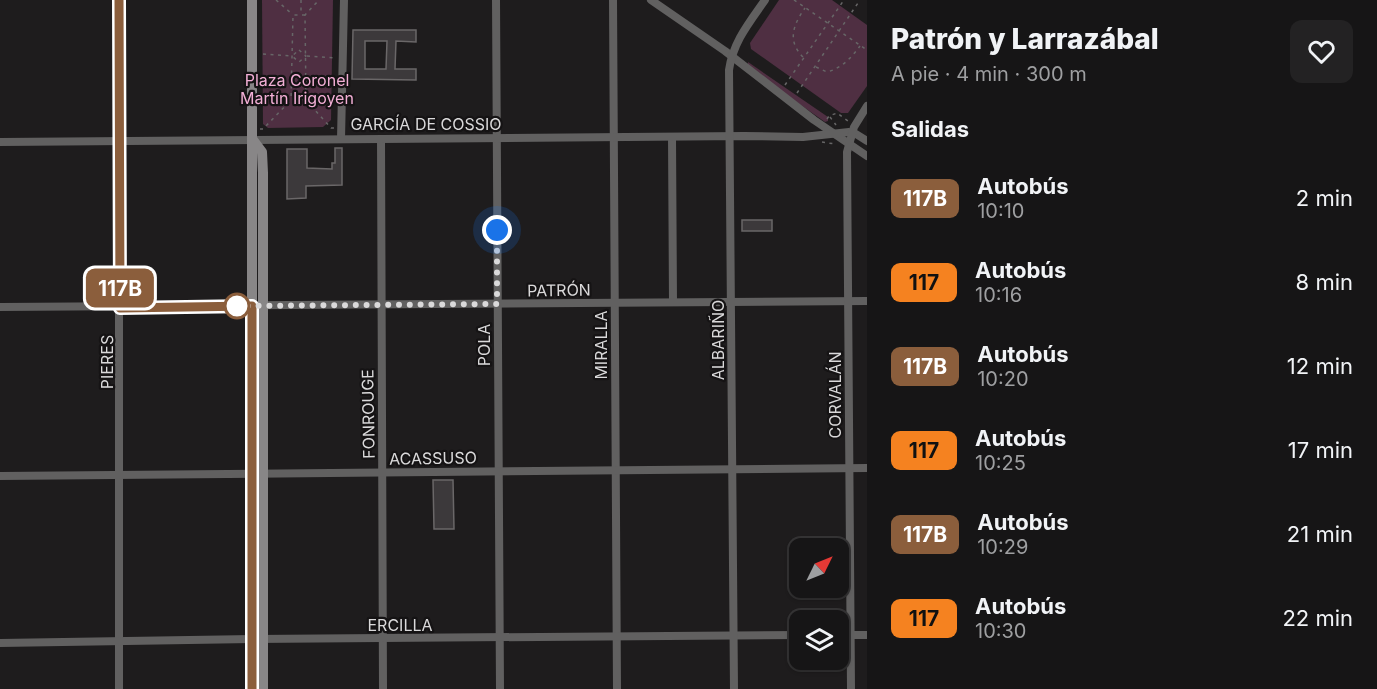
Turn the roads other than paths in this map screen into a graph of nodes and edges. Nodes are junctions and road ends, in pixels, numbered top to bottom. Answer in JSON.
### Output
{"nodes":[{"id":1,"x":119,"y":0,"type":"edge"},
{"id":2,"x":252,"y":0,"type":"edge"},
{"id":3,"x":344,"y":0,"type":"edge"},
{"id":4,"x":496,"y":0,"type":"edge"},
{"id":5,"x":613,"y":0,"type":"edge"},
{"id":6,"x":651,"y":0,"type":"edge"},
{"id":7,"x":765,"y":0,"type":"edge"},
{"id":8,"x":731,"y":56,"type":"junction"},
{"id":9,"x":867,"y":106,"type":"edge"},
{"id":10,"x":814,"y":120,"type":"junction"},
{"id":11,"x":852,"y":132,"type":"junction"},
{"id":12,"x":833,"y":133,"type":"junction"},
{"id":13,"x":253,"y":135,"type":"junction"},
{"id":14,"x":730,"y":136,"type":"junction"},
{"id":15,"x":810,"y":136,"type":"junction"},
{"id":16,"x":497,"y":137,"type":"junction"},
{"id":17,"x":614,"y":137,"type":"junction"},
{"id":18,"x":672,"y":137,"type":"junction"},
{"id":19,"x":341,"y":139,"type":"junction"},
{"id":20,"x":381,"y":139,"type":"junction"},
{"id":21,"x":120,"y":141,"type":"junction"},
{"id":22,"x":867,"y":141,"type":"edge"},
{"id":23,"x":0,"y":142,"type":"edge"},
{"id":24,"x":847,"y":151,"type":"junction"},
{"id":25,"x":864,"y":154,"type":"edge"},
{"id":26,"x":848,"y":301,"type":"junction"},
{"id":27,"x":867,"y":301,"type":"edge"},
{"id":28,"x":673,"y":302,"type":"junction"},
{"id":29,"x":731,"y":302,"type":"junction"},
{"id":30,"x":615,"y":303,"type":"junction"},
{"id":31,"x":497,"y":304,"type":"junction"},
{"id":32,"x":381,"y":305,"type":"junction"},
{"id":33,"x":257,"y":306,"type":"junction"},
{"id":34,"x":0,"y":308,"type":"edge"},
{"id":35,"x":120,"y":308,"type":"junction"},
{"id":36,"x":849,"y":468,"type":"junction"},
{"id":37,"x":867,"y":468,"type":"edge"},
{"id":38,"x":615,"y":470,"type":"junction"},
{"id":39,"x":732,"y":470,"type":"junction"},
{"id":40,"x":498,"y":471,"type":"junction"},
{"id":41,"x":382,"y":472,"type":"junction"},
{"id":42,"x":257,"y":473,"type":"junction"},
{"id":43,"x":120,"y":475,"type":"junction"},
{"id":44,"x":0,"y":476,"type":"edge"},
{"id":45,"x":733,"y":635,"type":"junction"},
{"id":46,"x":789,"y":635,"type":"edge"},
{"id":47,"x":851,"y":635,"type":"junction"},
{"id":48,"x":867,"y":635,"type":"edge"},
{"id":49,"x":616,"y":636,"type":"junction"},
{"id":50,"x":383,"y":638,"type":"junction"},
{"id":51,"x":500,"y":638,"type":"junction"},
{"id":52,"x":257,"y":639,"type":"junction"},
{"id":53,"x":119,"y":641,"type":"junction"},
{"id":54,"x":0,"y":644,"type":"edge"},
{"id":55,"x":119,"y":689,"type":"edge"},
{"id":56,"x":252,"y":689,"type":"edge"},
{"id":57,"x":262,"y":689,"type":"edge"},
{"id":58,"x":383,"y":689,"type":"edge"},
{"id":59,"x":500,"y":689,"type":"edge"},
{"id":60,"x":617,"y":689,"type":"edge"},
{"id":61,"x":734,"y":689,"type":"edge"},
{"id":62,"x":851,"y":689,"type":"edge"}],
"edges":[{"from":1,"to":21,"type":"street","name":"PIERES"},
{"from":2,"to":13,"type":"street"},
{"from":3,"to":19,"type":"street"},
{"from":4,"to":16,"type":"street","name":"POLA"},
{"from":5,"to":17,"type":"street","name":"MIRALLA"},
{"from":6,"to":8,"type":"street"},
{"from":7,"to":8,"type":"street","name":"ALBARIÑO"},
{"from":8,"to":10,"type":"street"},
{"from":8,"to":14,"type":"street","name":"ALBARIÑO"},
{"from":9,"to":11,"type":"street","name":"CORVALÁN"},
{"from":10,"to":12,"type":"street"},
{"from":10,"to":15,"type":"street"},
{"from":11,"to":12,"type":"street","name":"GARCÍA DE COSSIO"},
{"from":11,"to":22,"type":"street"},
{"from":11,"to":24,"type":"street","name":"CORVALÁN"},
{"from":12,"to":15,"type":"street","name":"GARCÍA DE COSSIO"},
{"from":12,"to":24,"type":"street"},
{"from":13,"to":19,"type":"street","name":"GARCÍA DE COSSIO"},
{"from":13,"to":21,"type":"street","name":"GARCÍA DE COSSIO"},
{"from":13,"to":33,"type":"street"},
{"from":14,"to":15,"type":"street","name":"GARCÍA DE COSSIO"},
{"from":14,"to":18,"type":"street","name":"GARCÍA DE COSSIO"},
{"from":14,"to":29,"type":"street","name":"ALBARIÑO"},
{"from":16,"to":17,"type":"street","name":"GARCÍA DE COSSIO"},
{"from":16,"to":20,"type":"street","name":"GARCÍA DE COSSIO"},
{"from":16,"to":31,"type":"street","name":"POLA"},
{"from":17,"to":18,"type":"street","name":"GARCÍA DE COSSIO"},
{"from":17,"to":30,"type":"street","name":"MIRALLA"},
{"from":18,"to":28,"type":"street"},
{"from":19,"to":20,"type":"street","name":"GARCÍA DE COSSIO"},
{"from":20,"to":32,"type":"street","name":"FONROUGE"},
{"from":21,"to":23,"type":"street","name":"GARCÍA DE COSSIO"},
{"from":21,"to":35,"type":"street","name":"PIERES"},
{"from":24,"to":25,"type":"street"},
{"from":24,"to":25,"type":"street"},
{"from":24,"to":26,"type":"street","name":"CORVALÁN"},
{"from":26,"to":27,"type":"street","name":"PATRÓN"},
{"from":26,"to":29,"type":"street","name":"PATRÓN"},
{"from":26,"to":36,"type":"street","name":"CORVALÁN"},
{"from":28,"to":29,"type":"street","name":"PATRÓN"},
{"from":28,"to":30,"type":"street","name":"PATRÓN"},
{"from":29,"to":39,"type":"street","name":"ALBARIÑO"},
{"from":30,"to":31,"type":"street","name":"PATRÓN"},
{"from":30,"to":38,"type":"street","name":"MIRALLA"},
{"from":31,"to":32,"type":"street","name":"PATRÓN"},
{"from":31,"to":40,"type":"street","name":"POLA"},
{"from":32,"to":33,"type":"street","name":"PATRÓN"},
{"from":32,"to":41,"type":"street","name":"FONROUGE"},
{"from":33,"to":35,"type":"street","name":"PATRÓN"},
{"from":33,"to":42,"type":"street"},
{"from":34,"to":35,"type":"street","name":"PATRÓN"},
{"from":35,"to":43,"type":"street","name":"PIERES"},
{"from":36,"to":37,"type":"street","name":"ACASSUSO"},
{"from":36,"to":39,"type":"street","name":"ACASSUSO"},
{"from":36,"to":47,"type":"street","name":"CORVALÁN"},
{"from":38,"to":39,"type":"street","name":"ACASSUSO"},
{"from":38,"to":40,"type":"street","name":"ACASSUSO"},
{"from":38,"to":49,"type":"street","name":"MIRALLA"},
{"from":39,"to":45,"type":"street","name":"ALBARIÑO"},
{"from":40,"to":41,"type":"street","name":"ACASSUSO"},
{"from":40,"to":51,"type":"street","name":"POLA"},
{"from":41,"to":42,"type":"street","name":"ACASSUSO"},
{"from":41,"to":50,"type":"street","name":"FONROUGE"},
{"from":42,"to":43,"type":"street","name":"ACASSUSO"},
{"from":42,"to":52,"type":"street"},
{"from":43,"to":44,"type":"street","name":"ACASSUSO"},
{"from":43,"to":53,"type":"street","name":"PIERES"},
{"from":45,"to":46,"type":"street","name":"ERCILLA"},
{"from":45,"to":49,"type":"street","name":"ERCILLA"},
{"from":45,"to":61,"type":"street","name":"ALBARIÑO"},
{"from":47,"to":48,"type":"street"},
{"from":47,"to":62,"type":"street","name":"CORVALÁN"},
{"from":49,"to":51,"type":"street","name":"ERCILLA"},
{"from":49,"to":60,"type":"street","name":"MIRALLA"},
{"from":50,"to":51,"type":"street","name":"ERCILLA"},
{"from":50,"to":52,"type":"street","name":"ERCILLA"},
{"from":50,"to":58,"type":"street","name":"FONROUGE"},
{"from":51,"to":59,"type":"street","name":"POLA"},
{"from":52,"to":53,"type":"street","name":"ERCILLA"},
{"from":52,"to":56,"type":"street"},
{"from":52,"to":57,"type":"street"},
{"from":53,"to":54,"type":"street","name":"ERCILLA"},
{"from":53,"to":55,"type":"street","name":"PIERES"}]}
